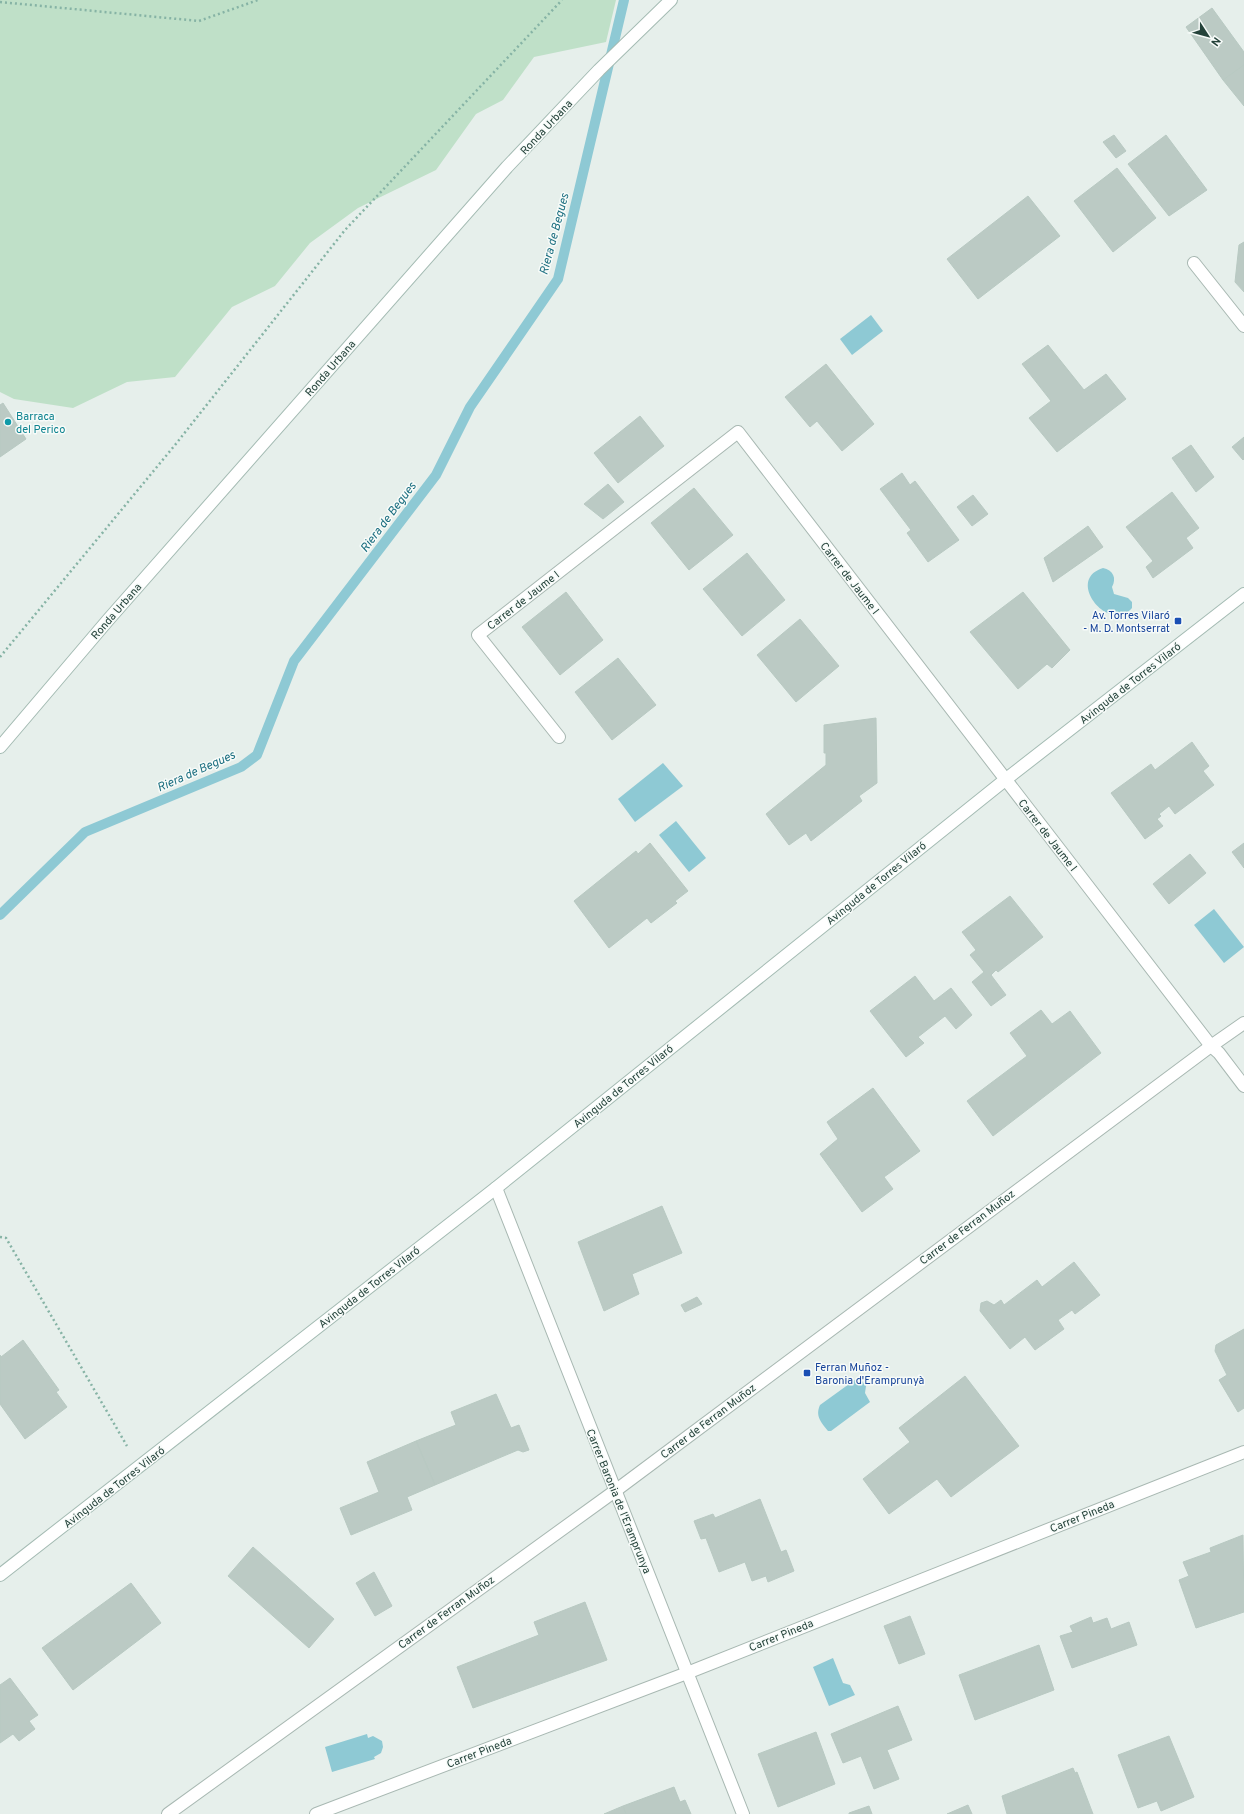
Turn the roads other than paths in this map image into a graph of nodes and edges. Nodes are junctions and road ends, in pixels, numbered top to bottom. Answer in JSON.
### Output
{"nodes":[{"id":1,"x":671,"y":0,"type":"edge"},
{"id":2,"x":1194,"y":263,"type":"dead end"},
{"id":3,"x":1244,"y":326,"type":"edge"},
{"id":4,"x":1244,"y":594,"type":"edge"},
{"id":5,"x":559,"y":737,"type":"dead end"},
{"id":6,"x":0,"y":747,"type":"edge"},
{"id":7,"x":1005,"y":780,"type":"junction"},
{"id":8,"x":1244,"y":1023,"type":"edge"},
{"id":9,"x":1211,"y":1046,"type":"junction"},
{"id":10,"x":1244,"y":1086,"type":"edge"},
{"id":11,"x":496,"y":1188,"type":"junction"},
{"id":12,"x":1244,"y":1452,"type":"edge"},
{"id":13,"x":615,"y":1490,"type":"junction"},
{"id":14,"x":0,"y":1575,"type":"edge"},
{"id":15,"x":687,"y":1672,"type":"junction"},
{"id":16,"x":168,"y":1814,"type":"edge"},
{"id":17,"x":316,"y":1814,"type":"edge"},
{"id":18,"x":743,"y":1814,"type":"edge"}],
"edges":[{"from":1,"to":6,"type":"street","name":"Ronda Urbana"},
{"from":2,"to":3,"type":"street"},
{"from":4,"to":7,"type":"street","name":"Avinguda de Torres Vilaró"},
{"from":5,"to":7,"type":"street","name":"Carrer de Jaume I"},
{"from":7,"to":9,"type":"street","name":"Carrer de Jaume I"},
{"from":7,"to":11,"type":"street","name":"Avinguda de Torres Vilaró"},
{"from":8,"to":9,"type":"street","name":"Carrer de Ferran Muñoz"},
{"from":9,"to":10,"type":"street","name":"Carrer de Jaume I"},
{"from":9,"to":13,"type":"street","name":"Carrer de Ferran Muñoz"},
{"from":11,"to":13,"type":"street","name":"Carrer Baronia de l'Eramprunya"},
{"from":11,"to":14,"type":"street","name":"Avinguda de Torres Vilaró"},
{"from":12,"to":15,"type":"street","name":"Carrer Pineda"},
{"from":13,"to":15,"type":"street","name":"Carrer Baronia de l'Eramprunya"},
{"from":13,"to":16,"type":"street","name":"Carrer de Ferran Muñoz"},
{"from":15,"to":17,"type":"street","name":"Carrer Pineda"},
{"from":15,"to":18,"type":"street","name":"Carrer Baronia de l'Eramprunya"}]}
